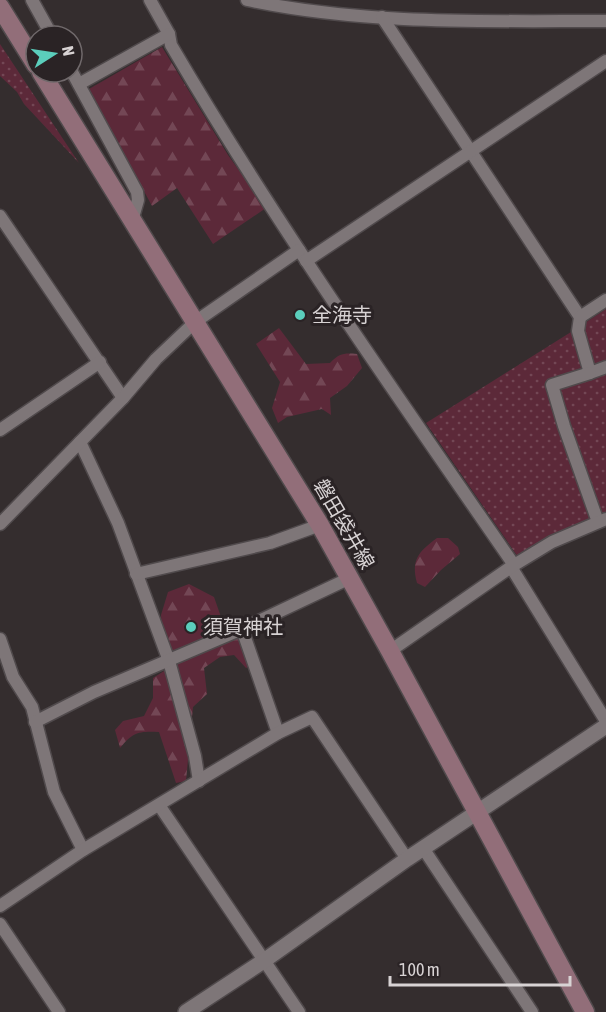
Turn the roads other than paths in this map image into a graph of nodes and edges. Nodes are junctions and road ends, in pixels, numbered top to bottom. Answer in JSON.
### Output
{"nodes":[{"id":1,"x":32,"y":0,"type":"edge"},
{"id":2,"x":150,"y":0,"type":"edge"},
{"id":3,"x":247,"y":0,"type":"edge"},
{"id":4,"x":0,"y":7,"type":"edge"},
{"id":5,"x":382,"y":17,"type":"junction"},
{"id":6,"x":606,"y":21,"type":"edge"},
{"id":7,"x":45,"y":24,"type":"edge"},
{"id":8,"x":170,"y":34,"type":"junction"},
{"id":9,"x":24,"y":45,"type":"edge"},
{"id":10,"x":606,"y":62,"type":"edge"},
{"id":11,"x":84,"y":81,"type":"edge"},
{"id":12,"x":48,"y":84,"type":"edge"},
{"id":13,"x":78,"y":84,"type":"edge"},
{"id":14,"x":471,"y":151,"type":"junction"},
{"id":15,"x":0,"y":216,"type":"edge"},
{"id":16,"x":132,"y":221,"type":"junction"},
{"id":17,"x":303,"y":256,"type":"junction"},
{"id":18,"x":606,"y":300,"type":"edge"},
{"id":19,"x":580,"y":317,"type":"junction"},
{"id":20,"x":195,"y":322,"type":"junction"},
{"id":21,"x":100,"y":362,"type":"junction"},
{"id":22,"x":606,"y":367,"type":"edge"},
{"id":23,"x":590,"y":373,"type":"junction"},
{"id":24,"x":123,"y":398,"type":"junction"},
{"id":25,"x":0,"y":430,"type":"edge"},
{"id":26,"x":80,"y":442,"type":"junction"},
{"id":27,"x":602,"y":521,"type":"edge"},
{"id":28,"x":0,"y":524,"type":"edge"},
{"id":29,"x":320,"y":525,"type":"junction"},
{"id":30,"x":512,"y":566,"type":"junction"},
{"id":31,"x":136,"y":574,"type":"junction"},
{"id":32,"x":350,"y":578,"type":"junction"},
{"id":33,"x":242,"y":630,"type":"junction"},
{"id":34,"x":0,"y":639,"type":"edge"},
{"id":35,"x":390,"y":651,"type":"junction"},
{"id":36,"x":169,"y":661,"type":"junction"},
{"id":37,"x":606,"y":720,"type":"edge"},
{"id":38,"x":35,"y":722,"type":"junction"},
{"id":39,"x":606,"y":726,"type":"edge"},
{"id":40,"x":278,"y":732,"type":"junction"},
{"id":41,"x":200,"y":781,"type":"junction"},
{"id":42,"x":159,"y":805,"type":"junction"},
{"id":43,"x":478,"y":811,"type":"junction"},
{"id":44,"x":423,"y":848,"type":"junction"},
{"id":45,"x":83,"y":850,"type":"junction"},
{"id":46,"x":407,"y":859,"type":"junction"},
{"id":47,"x":0,"y":906,"type":"edge"},
{"id":48,"x":0,"y":924,"type":"edge"},
{"id":49,"x":265,"y":960,"type":"junction"},
{"id":50,"x":59,"y":1012,"type":"edge"},
{"id":51,"x":186,"y":1012,"type":"edge"},
{"id":52,"x":299,"y":1012,"type":"edge"},
{"id":53,"x":532,"y":1012,"type":"edge"},
{"id":54,"x":585,"y":1012,"type":"edge"}],
"edges":[{"from":1,"to":7,"type":"street"},
{"from":2,"to":8,"type":"street"},
{"from":3,"to":5,"type":"street"},
{"from":4,"to":9,"type":"main road"},
{"from":5,"to":6,"type":"street"},
{"from":5,"to":14,"type":"street"},
{"from":8,"to":11,"type":"street"},
{"from":8,"to":17,"type":"street"},
{"from":10,"to":14,"type":"street"},
{"from":12,"to":16,"type":"main road","name":"磐田袋井線"},
{"from":13,"to":16,"type":"street"},
{"from":14,"to":17,"type":"street"},
{"from":14,"to":19,"type":"street"},
{"from":15,"to":21,"type":"street"},
{"from":16,"to":20,"type":"main road","name":"磐田袋井線"},
{"from":17,"to":20,"type":"street"},
{"from":17,"to":30,"type":"street"},
{"from":18,"to":19,"type":"street"},
{"from":19,"to":23,"type":"street"},
{"from":20,"to":24,"type":"street"},
{"from":20,"to":29,"type":"main road","name":"磐田袋井線"},
{"from":21,"to":24,"type":"street"},
{"from":21,"to":25,"type":"street"},
{"from":22,"to":23,"type":"street"},
{"from":23,"to":27,"type":"street"},
{"from":24,"to":26,"type":"street"},
{"from":26,"to":28,"type":"street"},
{"from":26,"to":31,"type":"street"},
{"from":27,"to":30,"type":"street"},
{"from":29,"to":31,"type":"street"},
{"from":29,"to":32,"type":"main road","name":"磐田袋井線"},
{"from":30,"to":35,"type":"street"},
{"from":30,"to":37,"type":"street"},
{"from":31,"to":36,"type":"street"},
{"from":32,"to":33,"type":"street"},
{"from":32,"to":35,"type":"main road","name":"磐田袋井線"},
{"from":33,"to":36,"type":"street"},
{"from":33,"to":40,"type":"street"},
{"from":34,"to":38,"type":"street"},
{"from":35,"to":43,"type":"main road","name":"磐田袋井線"},
{"from":36,"to":38,"type":"street"},
{"from":36,"to":41,"type":"street"},
{"from":38,"to":45,"type":"street"},
{"from":39,"to":43,"type":"street"},
{"from":40,"to":41,"type":"street"},
{"from":40,"to":46,"type":"street"},
{"from":41,"to":42,"type":"street"},
{"from":42,"to":45,"type":"street"},
{"from":42,"to":49,"type":"street"},
{"from":43,"to":44,"type":"street"},
{"from":43,"to":54,"type":"main road","name":"磐田袋井線"},
{"from":44,"to":46,"type":"street"},
{"from":44,"to":53,"type":"street"},
{"from":45,"to":47,"type":"street"},
{"from":46,"to":49,"type":"street"},
{"from":48,"to":50,"type":"street"},
{"from":49,"to":51,"type":"street"},
{"from":49,"to":52,"type":"street"}]}
